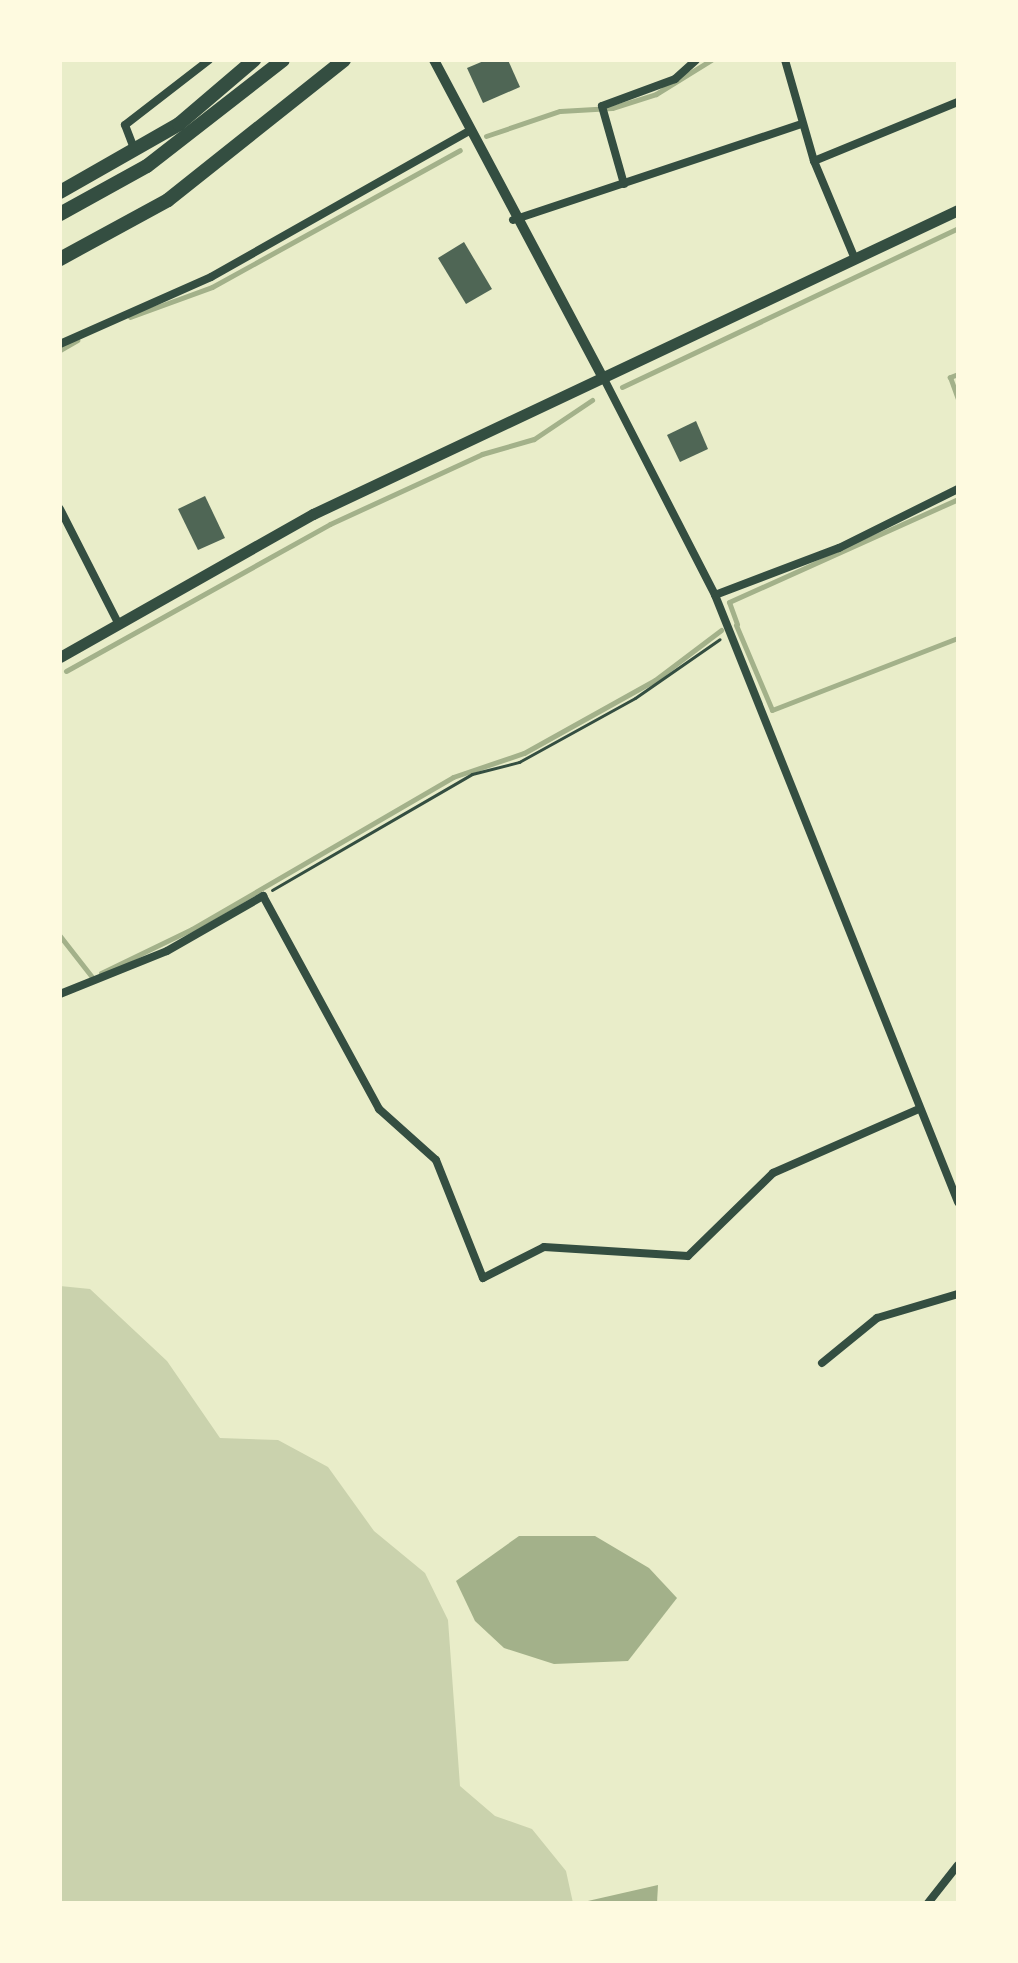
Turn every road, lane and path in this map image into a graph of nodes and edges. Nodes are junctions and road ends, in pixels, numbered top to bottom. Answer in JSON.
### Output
{"nodes":[{"id":1,"x":209,"y":60,"type":"edge"},
{"id":2,"x":254,"y":60,"type":"edge"},
{"id":3,"x":283,"y":60,"type":"edge"},
{"id":4,"x":344,"y":60,"type":"edge"},
{"id":5,"x":434,"y":60,"type":"edge"},
{"id":6,"x":696,"y":60,"type":"edge"},
{"id":7,"x":785,"y":60,"type":"edge"},
{"id":8,"x":958,"y":102,"type":"edge"},
{"id":9,"x":801,"y":124,"type":"junction"},
{"id":10,"x":467,"y":132,"type":"junction"},
{"id":11,"x":136,"y":152,"type":"junction"},
{"id":12,"x":814,"y":161,"type":"junction"},
{"id":13,"x":624,"y":184,"type":"junction"},
{"id":14,"x":60,"y":192,"type":"edge"},
{"id":15,"x":958,"y":210,"type":"edge"},
{"id":16,"x":60,"y":214,"type":"edge"},
{"id":17,"x":513,"y":220,"type":"junction"},
{"id":18,"x":60,"y":259,"type":"edge"},
{"id":19,"x":855,"y":259,"type":"junction"},
{"id":20,"x":60,"y":344,"type":"edge"},
{"id":21,"x":601,"y":374,"type":"junction"},
{"id":22,"x":958,"y":489,"type":"edge"},
{"id":23,"x":60,"y":509,"type":"edge"},
{"id":24,"x":715,"y":595,"type":"junction"},
{"id":25,"x":118,"y":623,"type":"junction"},
{"id":26,"x":730,"y":632,"type":"junction"},
{"id":27,"x":60,"y":657,"type":"edge"},
{"id":28,"x":263,"y":896,"type":"junction"},
{"id":29,"x":60,"y":994,"type":"edge"},
{"id":30,"x":919,"y":1109,"type":"junction"},
{"id":31,"x":958,"y":1202,"type":"edge"},
{"id":32,"x":958,"y":1294,"type":"edge"},
{"id":33,"x":822,"y":1363,"type":"dead end"},
{"id":34,"x":958,"y":1865,"type":"edge"},
{"id":35,"x":928,"y":1903,"type":"edge"}],
"edges":[{"from":1,"to":11,"type":"street"},
{"from":2,"to":11,"type":"highway"},
{"from":3,"to":16,"type":"highway"},
{"from":4,"to":18,"type":"highway"},
{"from":5,"to":10,"type":"street"},
{"from":6,"to":13,"type":"street"},
{"from":7,"to":9,"type":"street"},
{"from":8,"to":12,"type":"street"},
{"from":9,"to":12,"type":"street"},
{"from":9,"to":13,"type":"street"},
{"from":10,"to":17,"type":"street"},
{"from":10,"to":20,"type":"street"},
{"from":11,"to":14,"type":"highway"},
{"from":12,"to":19,"type":"street"},
{"from":13,"to":17,"type":"street"},
{"from":15,"to":19,"type":"main road"},
{"from":17,"to":21,"type":"street"},
{"from":19,"to":21,"type":"main road"},
{"from":21,"to":24,"type":"street"},
{"from":21,"to":25,"type":"main road"},
{"from":22,"to":24,"type":"street"},
{"from":23,"to":25,"type":"street"},
{"from":24,"to":26,"type":"street"},
{"from":25,"to":27,"type":"main road"},
{"from":26,"to":28,"type":"path"},
{"from":26,"to":30,"type":"street"},
{"from":28,"to":29,"type":"street"},
{"from":28,"to":30,"type":"street"},
{"from":30,"to":31,"type":"street"},
{"from":32,"to":33,"type":"street"},
{"from":34,"to":35,"type":"street"}]}
